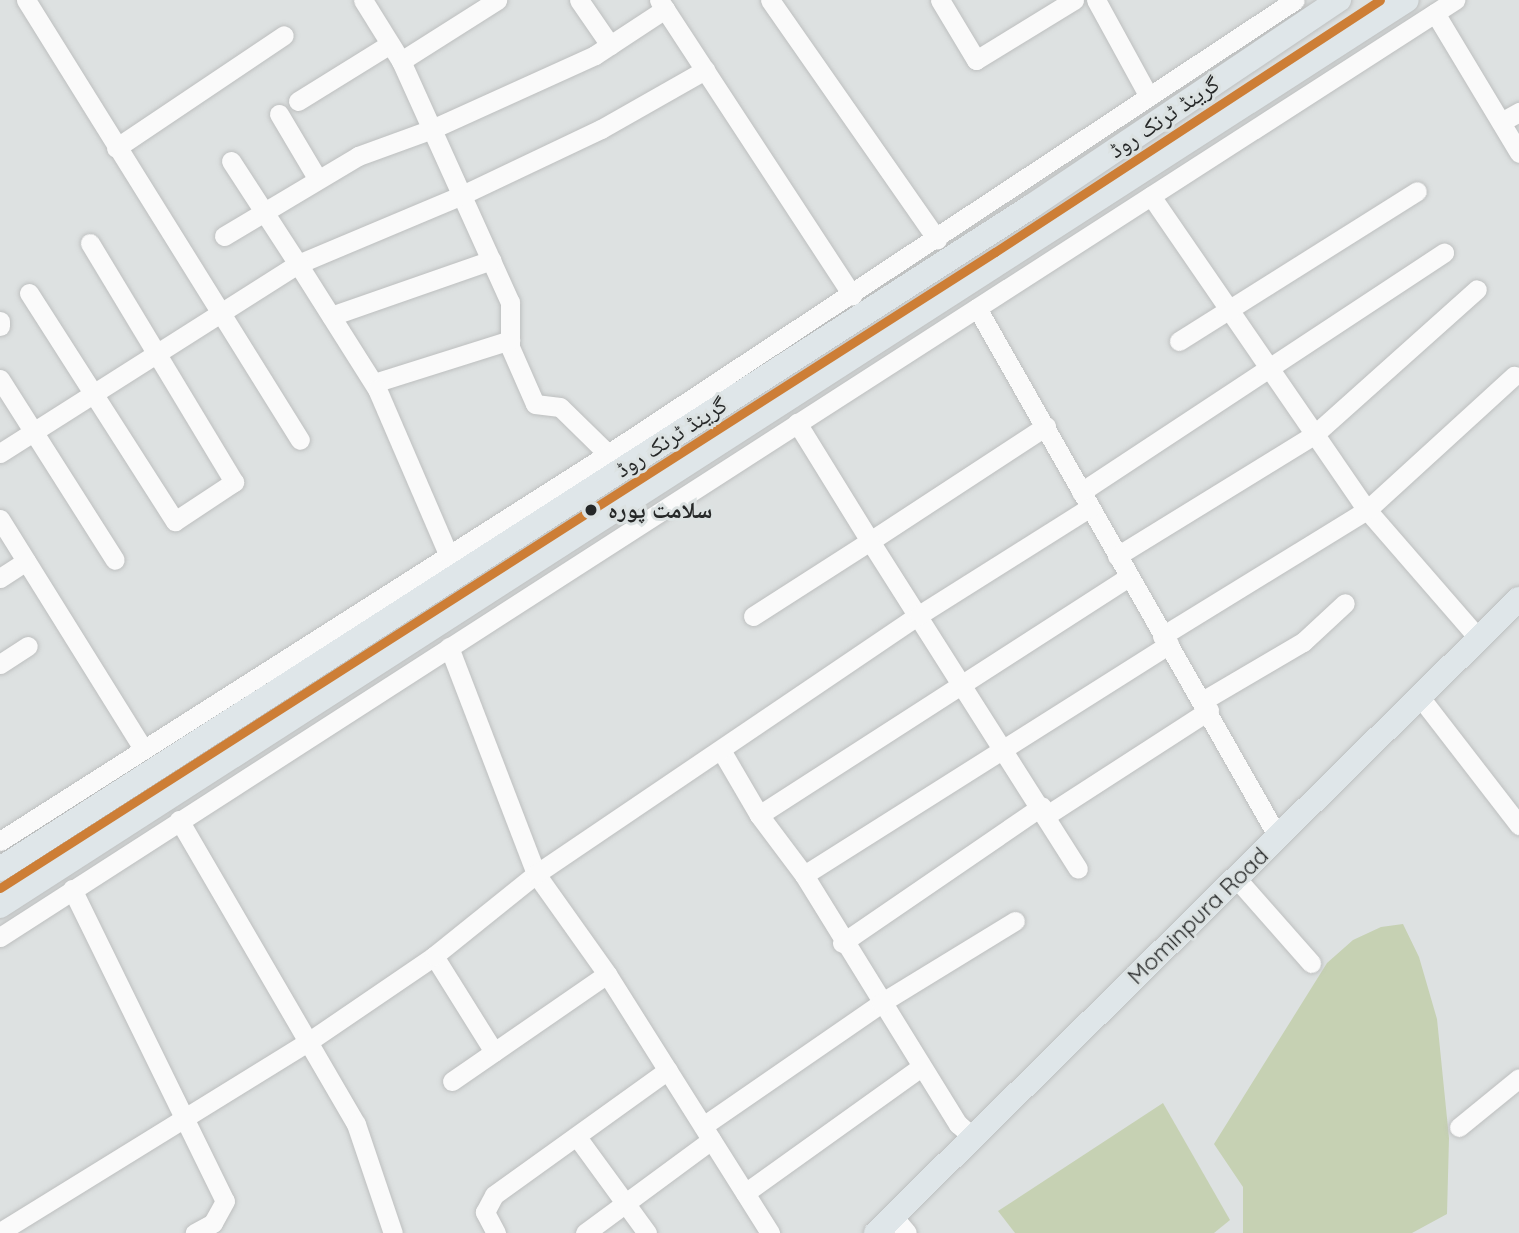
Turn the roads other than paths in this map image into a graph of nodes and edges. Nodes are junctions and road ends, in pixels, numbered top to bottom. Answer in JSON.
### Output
{"nodes":[{"id":1,"x":26,"y":0,"type":"edge"},
{"id":2,"x":363,"y":0,"type":"edge"},
{"id":3,"x":497,"y":0,"type":"edge"},
{"id":4,"x":579,"y":0,"type":"edge"},
{"id":5,"x":770,"y":0,"type":"edge"},
{"id":6,"x":940,"y":0,"type":"edge"},
{"id":7,"x":1074,"y":0,"type":"edge"},
{"id":8,"x":1096,"y":0,"type":"edge"},
{"id":9,"x":1295,"y":0,"type":"edge"},
{"id":10,"x":1337,"y":0,"type":"edge"},
{"id":11,"x":1407,"y":0,"type":"edge"},
{"id":12,"x":1455,"y":0,"type":"edge"},
{"id":13,"x":662,"y":4,"type":"edge"},
{"id":14,"x":1435,"y":13,"type":"junction"},
{"id":15,"x":284,"y":35,"type":"dead end"},
{"id":16,"x":390,"y":44,"type":"junction"},
{"id":17,"x":610,"y":45,"type":"junction"},
{"id":18,"x":401,"y":61,"type":"junction"},
{"id":19,"x":705,"y":70,"type":"junction"},
{"id":20,"x":1148,"y":95,"type":"junction"},
{"id":21,"x":298,"y":101,"type":"dead end"},
{"id":22,"x":1519,"y":112,"type":"edge"},
{"id":23,"x":279,"y":114,"type":"dead end"},
{"id":24,"x":1501,"y":122,"type":"junction"},
{"id":25,"x":432,"y":129,"type":"junction"},
{"id":26,"x":116,"y":148,"type":"junction"},
{"id":27,"x":1519,"y":153,"type":"edge"},
{"id":28,"x":231,"y":161,"type":"dead end"},
{"id":29,"x":317,"y":178,"type":"junction"},
{"id":30,"x":1418,"y":191,"type":"dead end"},
{"id":31,"x":462,"y":195,"type":"junction"},
{"id":32,"x":1151,"y":196,"type":"junction"},
{"id":33,"x":1032,"y":206,"type":"junction"},
{"id":34,"x":264,"y":211,"type":"junction"},
{"id":35,"x":1048,"y":231,"type":"junction"},
{"id":36,"x":224,"y":236,"type":"dead end"},
{"id":37,"x":937,"y":239,"type":"junction"},
{"id":38,"x":90,"y":243,"type":"dead end"},
{"id":39,"x":1444,"y":253,"type":"dead end"},
{"id":40,"x":492,"y":260,"type":"junction"},
{"id":41,"x":298,"y":264,"type":"junction"},
{"id":42,"x":1477,"y":289,"type":"dead end"},
{"id":43,"x":29,"y":293,"type":"dead end"},
{"id":44,"x":852,"y":295,"type":"junction"},
{"id":45,"x":1228,"y":308,"type":"junction"},
{"id":46,"x":977,"y":309,"type":"junction"},
{"id":47,"x":220,"y":313,"type":"junction"},
{"id":48,"x":331,"y":316,"type":"junction"},
{"id":49,"x":510,"y":340,"type":"junction"},
{"id":50,"x":1179,"y":341,"type":"dead end"},
{"id":51,"x":157,"y":353,"type":"junction"},
{"id":52,"x":1270,"y":369,"type":"junction"},
{"id":53,"x":1514,"y":376,"type":"dead end"},
{"id":54,"x":0,"y":379,"type":"edge"},
{"id":55,"x":374,"y":383,"type":"junction"},
{"id":56,"x":94,"y":393,"type":"junction"},
{"id":57,"x":797,"y":423,"type":"junction"},
{"id":58,"x":1046,"y":426,"type":"junction"},
{"id":59,"x":35,"y":431,"type":"junction"},
{"id":60,"x":1315,"y":434,"type":"junction"},
{"id":61,"x":300,"y":440,"type":"dead end"},
{"id":62,"x":0,"y":453,"type":"edge"},
{"id":63,"x":608,"y":454,"type":"junction"},
{"id":64,"x":1085,"y":500,"type":"junction"},
{"id":65,"x":1367,"y":510,"type":"junction"},
{"id":66,"x":0,"y":519,"type":"edge"},
{"id":67,"x":870,"y":541,"type":"junction"},
{"id":68,"x":449,"y":556,"type":"junction"},
{"id":69,"x":1117,"y":556,"type":"junction"},
{"id":70,"x":115,"y":559,"type":"dead end"},
{"id":71,"x":26,"y":561,"type":"junction"},
{"id":72,"x":1129,"y":577,"type":"junction"},
{"id":73,"x":0,"y":578,"type":"edge"},
{"id":74,"x":1519,"y":599,"type":"edge"},
{"id":75,"x":1345,"y":603,"type":"dead end"},
{"id":76,"x":919,"y":615,"type":"junction"},
{"id":77,"x":753,"y":616,"type":"dead end"},
{"id":78,"x":1479,"y":639,"type":"junction"},
{"id":79,"x":1166,"y":640,"type":"junction"},
{"id":80,"x":28,"y":646,"type":"dead end"},
{"id":81,"x":327,"y":647,"type":"junction"},
{"id":82,"x":449,"y":647,"type":"junction"},
{"id":83,"x":0,"y":664,"type":"edge"},
{"id":84,"x":962,"y":685,"type":"junction"},
{"id":85,"x":1420,"y":697,"type":"junction"},
{"id":86,"x":1206,"y":705,"type":"junction"},
{"id":87,"x":143,"y":749,"type":"junction"},
{"id":88,"x":721,"y":750,"type":"junction"},
{"id":89,"x":1003,"y":750,"type":"junction"},
{"id":90,"x":1044,"y":810,"type":"junction"},
{"id":91,"x":759,"y":815,"type":"junction"},
{"id":92,"x":179,"y":820,"type":"junction"},
{"id":93,"x":1519,"y":825,"type":"edge"},
{"id":94,"x":1278,"y":838,"type":"junction"},
{"id":95,"x":0,"y":841,"type":"edge"},
{"id":96,"x":0,"y":869,"type":"edge"},
{"id":97,"x":1079,"y":869,"type":"dead end"},
{"id":98,"x":537,"y":874,"type":"junction"},
{"id":99,"x":804,"y":875,"type":"junction"},
{"id":100,"x":1237,"y":879,"type":"junction"},
{"id":101,"x":72,"y":889,"type":"junction"},
{"id":102,"x":0,"y":906,"type":"edge"},
{"id":103,"x":1015,"y":921,"type":"dead end"},
{"id":104,"x":0,"y":936,"type":"edge"},
{"id":105,"x":842,"y":943,"type":"junction"},
{"id":106,"x":434,"y":956,"type":"junction"},
{"id":107,"x":1311,"y":962,"type":"dead end"},
{"id":108,"x":607,"y":974,"type":"junction"},
{"id":109,"x":881,"y":1003,"type":"junction"},
{"id":110,"x":308,"y":1042,"type":"junction"},
{"id":111,"x":494,"y":1052,"type":"junction"},
{"id":112,"x":921,"y":1067,"type":"junction"},
{"id":113,"x":668,"y":1070,"type":"junction"},
{"id":114,"x":1519,"y":1078,"type":"edge"},
{"id":115,"x":452,"y":1081,"type":"dead end"},
{"id":116,"x":186,"y":1118,"type":"junction"},
{"id":117,"x":1460,"y":1127,"type":"dead end"},
{"id":118,"x":707,"y":1133,"type":"junction"},
{"id":119,"x":972,"y":1136,"type":"junction"},
{"id":120,"x":577,"y":1137,"type":"junction"},
{"id":121,"x":745,"y":1193,"type":"junction"},
{"id":122,"x":625,"y":1203,"type":"junction"},
{"id":123,"x":892,"y":1227,"type":"edge"},
{"id":124,"x":0,"y":1232,"type":"edge"},
{"id":125,"x":195,"y":1233,"type":"edge"},
{"id":126,"x":393,"y":1233,"type":"edge"},
{"id":127,"x":496,"y":1233,"type":"edge"},
{"id":128,"x":585,"y":1233,"type":"edge"},
{"id":129,"x":646,"y":1233,"type":"edge"},
{"id":130,"x":770,"y":1233,"type":"edge"}],
"edges":[{"from":1,"to":26,"type":"street"},
{"from":2,"to":16,"type":"street"},
{"from":3,"to":18,"type":"street"},
{"from":4,"to":17,"type":"street"},
{"from":5,"to":37,"type":"street"},
{"from":6,"to":7,"type":"street"},
{"from":8,"to":20,"type":"street"},
{"from":9,"to":20,"type":"street"},
{"from":10,"to":33,"type":"main road","name":"گرینڈ ٹرنک روڈ"},
{"from":11,"to":35,"type":"main road","name":"گرینڈ ٹرنک روڈ"},
{"from":12,"to":14,"type":"street"},
{"from":13,"to":17,"type":"street"},
{"from":13,"to":19,"type":"street"},
{"from":14,"to":24,"type":"street"},
{"from":14,"to":32,"type":"street"},
{"from":15,"to":26,"type":"street"},
{"from":16,"to":18,"type":"street"},
{"from":16,"to":21,"type":"street"},
{"from":17,"to":25,"type":"street"},
{"from":18,"to":25,"type":"street"},
{"from":19,"to":31,"type":"street"},
{"from":19,"to":44,"type":"street"},
{"from":20,"to":37,"type":"street"},
{"from":22,"to":24,"type":"street"},
{"from":23,"to":29,"type":"street"},
{"from":24,"to":27,"type":"street"},
{"from":25,"to":29,"type":"street"},
{"from":25,"to":31,"type":"street"},
{"from":26,"to":47,"type":"street"},
{"from":28,"to":34,"type":"street"},
{"from":29,"to":34,"type":"street"},
{"from":30,"to":45,"type":"street"},
{"from":31,"to":40,"type":"street"},
{"from":31,"to":41,"type":"street"},
{"from":32,"to":45,"type":"street"},
{"from":32,"to":46,"type":"street"},
{"from":33,"to":35,"type":"main road"},
{"from":33,"to":81,"type":"main road","name":"گرینڈ ٹرنک روڈ"},
{"from":34,"to":36,"type":"street"},
{"from":34,"to":41,"type":"street"},
{"from":35,"to":102,"type":"main road","name":"گرینڈ ٹرنک روڈ"},
{"from":37,"to":44,"type":"street"},
{"from":38,"to":51,"type":"street"},
{"from":39,"to":52,"type":"street"},
{"from":40,"to":48,"type":"street"},
{"from":40,"to":49,"type":"street"},
{"from":41,"to":47,"type":"street"},
{"from":41,"to":48,"type":"street"},
{"from":42,"to":60,"type":"street"},
{"from":43,"to":56,"type":"street"},
{"from":44,"to":63,"type":"street"},
{"from":45,"to":50,"type":"street"},
{"from":45,"to":52,"type":"street"},
{"from":46,"to":57,"type":"street"},
{"from":46,"to":58,"type":"street"},
{"from":47,"to":51,"type":"street"},
{"from":47,"to":61,"type":"street"},
{"from":48,"to":55,"type":"street"},
{"from":49,"to":55,"type":"street"},
{"from":49,"to":63,"type":"street"},
{"from":51,"to":56,"type":"street"},
{"from":51,"to":56,"type":"street"},
{"from":52,"to":60,"type":"street"},
{"from":52,"to":64,"type":"street"},
{"from":53,"to":65,"type":"street"},
{"from":54,"to":59,"type":"street"},
{"from":55,"to":68,"type":"street"},
{"from":56,"to":59,"type":"street"},
{"from":57,"to":67,"type":"street"},
{"from":57,"to":82,"type":"street"},
{"from":58,"to":64,"type":"street"},
{"from":58,"to":67,"type":"street"},
{"from":59,"to":62,"type":"street"},
{"from":59,"to":70,"type":"street"},
{"from":60,"to":65,"type":"street"},
{"from":60,"to":69,"type":"street"},
{"from":63,"to":68,"type":"street"},
{"from":64,"to":69,"type":"street"},
{"from":64,"to":76,"type":"street"},
{"from":65,"to":78,"type":"street"},
{"from":65,"to":79,"type":"street"},
{"from":66,"to":71,"type":"street"},
{"from":67,"to":76,"type":"street"},
{"from":67,"to":77,"type":"street"},
{"from":68,"to":81,"type":"street"},
{"from":69,"to":72,"type":"street"},
{"from":71,"to":73,"type":"street"},
{"from":71,"to":87,"type":"street"},
{"from":72,"to":79,"type":"street"},
{"from":72,"to":84,"type":"street"},
{"from":74,"to":78,"type":"main road","name":"Mominpura Road"},
{"from":75,"to":86,"type":"street"},
{"from":76,"to":84,"type":"street"},
{"from":76,"to":88,"type":"street"},
{"from":78,"to":85,"type":"main road","name":"Mominpura Road"},
{"from":79,"to":86,"type":"street"},
{"from":79,"to":89,"type":"street"},
{"from":80,"to":83,"type":"street"},
{"from":81,"to":87,"type":"street"},
{"from":81,"to":96,"type":"main road","name":"گرینڈ ٹرنک روڈ"},
{"from":82,"to":92,"type":"street"},
{"from":82,"to":98,"type":"street"},
{"from":84,"to":89,"type":"street"},
{"from":84,"to":91,"type":"street"},
{"from":85,"to":93,"type":"street"},
{"from":85,"to":94,"type":"main road","name":"Mominpura Road"},
{"from":86,"to":90,"type":"street"},
{"from":86,"to":94,"type":"street"},
{"from":87,"to":95,"type":"street"},
{"from":88,"to":91,"type":"street"},
{"from":88,"to":98,"type":"street"},
{"from":89,"to":90,"type":"street"},
{"from":89,"to":99,"type":"street"},
{"from":90,"to":97,"type":"street"},
{"from":90,"to":105,"type":"street"},
{"from":91,"to":99,"type":"street"},
{"from":92,"to":101,"type":"street"},
{"from":92,"to":110,"type":"street"},
{"from":94,"to":100,"type":"main road","name":"Mominpura Road"},
{"from":98,"to":106,"type":"street"},
{"from":98,"to":108,"type":"street"},
{"from":99,"to":105,"type":"street"},
{"from":100,"to":107,"type":"street"},
{"from":100,"to":119,"type":"main road","name":"Mominpura Road"},
{"from":101,"to":104,"type":"street"},
{"from":101,"to":116,"type":"street"},
{"from":103,"to":109,"type":"street"},
{"from":105,"to":109,"type":"street"},
{"from":106,"to":110,"type":"street"},
{"from":106,"to":111,"type":"street"},
{"from":108,"to":111,"type":"street"},
{"from":108,"to":113,"type":"street"},
{"from":109,"to":112,"type":"street"},
{"from":109,"to":118,"type":"street"},
{"from":110,"to":116,"type":"street"},
{"from":110,"to":126,"type":"street"},
{"from":111,"to":115,"type":"street"},
{"from":112,"to":119,"type":"street"},
{"from":112,"to":121,"type":"street"},
{"from":113,"to":118,"type":"street"},
{"from":113,"to":120,"type":"street"},
{"from":114,"to":117,"type":"street"},
{"from":116,"to":124,"type":"street"},
{"from":116,"to":125,"type":"street"},
{"from":118,"to":121,"type":"street"},
{"from":118,"to":122,"type":"street"},
{"from":119,"to":123,"type":"main road","name":"Mominpura Road"},
{"from":120,"to":122,"type":"street"},
{"from":120,"to":127,"type":"street"},
{"from":121,"to":130,"type":"street"},
{"from":122,"to":128,"type":"street"},
{"from":122,"to":129,"type":"street"}]}
